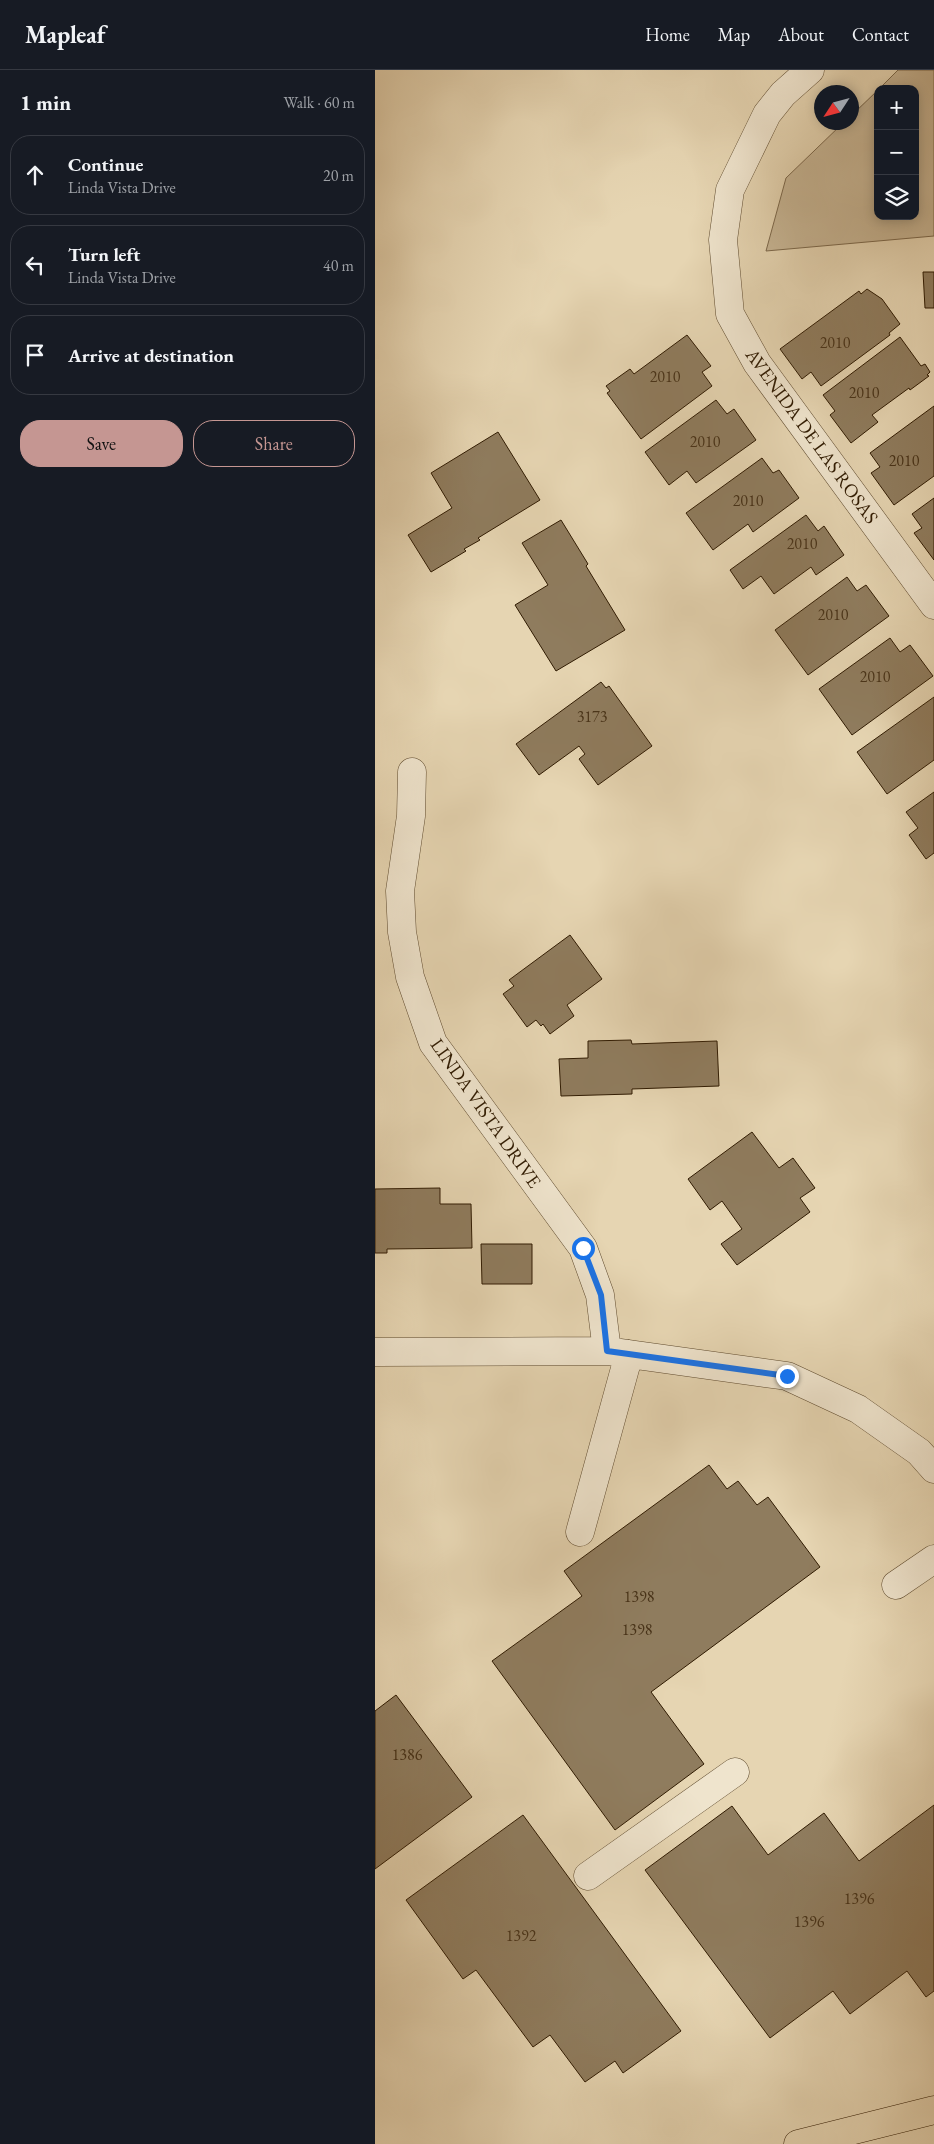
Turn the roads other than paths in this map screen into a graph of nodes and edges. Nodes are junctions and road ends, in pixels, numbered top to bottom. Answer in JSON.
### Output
{"nodes":[{"id":1,"x":810,"y":70,"type":"edge"},
{"id":2,"x":934,"y":604,"type":"edge"},
{"id":3,"x":412,"y":772,"type":"dead end"},
{"id":4,"x":375,"y":1352,"type":"edge"},
{"id":5,"x":618,"y":1353,"type":"junction"},
{"id":6,"x":934,"y":1469,"type":"edge"},
{"id":7,"x":580,"y":1532,"type":"dead end"},
{"id":8,"x":934,"y":1559,"type":"edge"},
{"id":9,"x":896,"y":1585,"type":"dead end"},
{"id":10,"x":735,"y":1772,"type":"dead end"},
{"id":11,"x":588,"y":1876,"type":"dead end"},
{"id":12,"x":934,"y":2110,"type":"edge"},
{"id":13,"x":798,"y":2144,"type":"edge"}],
"edges":[{"from":1,"to":2,"type":"street","name":"AVENIDA DE LAS ROSAS"},
{"from":3,"to":5,"type":"street","name":"LINDA VISTA DRIVE"},
{"from":4,"to":5,"type":"street"},
{"from":5,"to":6,"type":"street"},
{"from":5,"to":7,"type":"street"},
{"from":8,"to":9,"type":"street"},
{"from":10,"to":11,"type":"street"},
{"from":12,"to":13,"type":"main road"}]}
